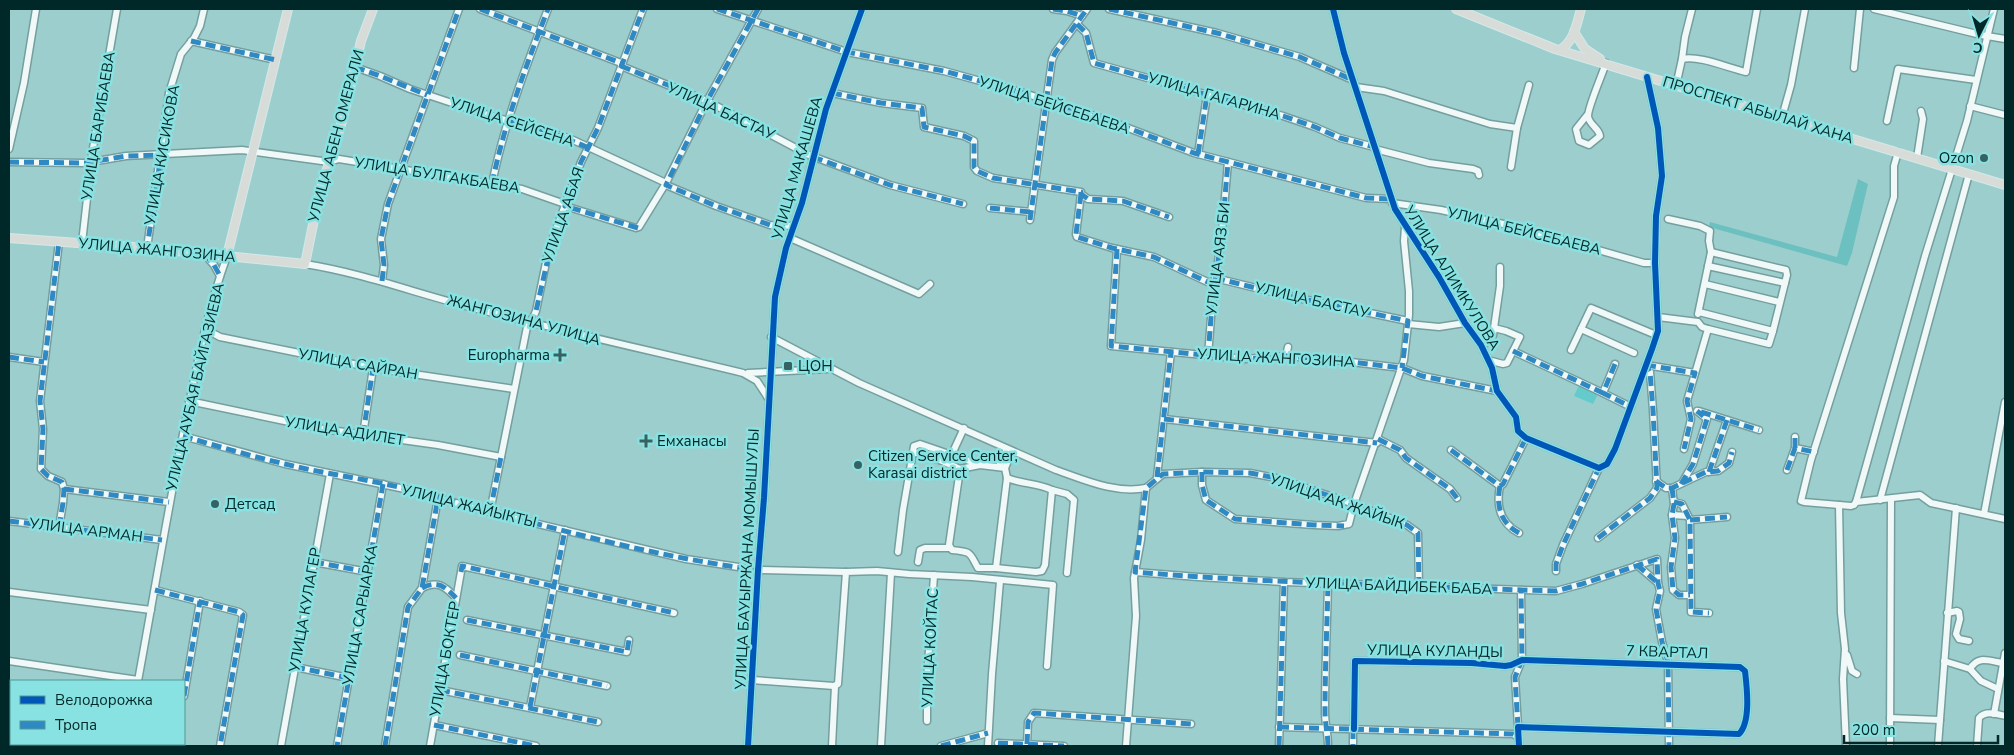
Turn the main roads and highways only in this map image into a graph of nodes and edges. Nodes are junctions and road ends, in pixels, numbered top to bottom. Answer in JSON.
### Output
{"nodes":[{"id":1,"x":288,"y":9,"type":"edge"},
{"id":2,"x":373,"y":9,"type":"edge"},
{"id":3,"x":1456,"y":9,"type":"edge"},
{"id":4,"x":1581,"y":9,"type":"edge"},
{"id":5,"x":1574,"y":32,"type":"junction"},
{"id":6,"x":1559,"y":50,"type":"junction"},
{"id":7,"x":1606,"y":64,"type":"junction"},
{"id":8,"x":2005,"y":185,"type":"edge"},
{"id":9,"x":9,"y":238,"type":"edge"},
{"id":10,"x":227,"y":256,"type":"junction"},
{"id":11,"x":305,"y":264,"type":"joint"}],
"edges":[{"from":1,"to":10,"type":"main road","name":"УЛИЦА АУБАЯ БАЙГАЗИЕВА"},
{"from":2,"to":11,"type":"main road","name":"УЛИЦА АБЕН ОМЕРАЛИ"},
{"from":3,"to":6,"type":"main road","name":"ПРОСПЕКТ АБЫЛАЙ ХАНА"},
{"from":4,"to":5,"type":"main road"},
{"from":5,"to":6,"type":"main road"},
{"from":5,"to":7,"type":"main road"},
{"from":6,"to":7,"type":"main road","name":"ПРОСПЕКТ АБЫЛАЙ ХАНА"},
{"from":7,"to":8,"type":"main road","name":"ПРОСПЕКТ АБЫЛАЙ ХАНА"},
{"from":9,"to":10,"type":"main road","name":"УЛИЦА ЖАНГОЗИНА"},
{"from":10,"to":11,"type":"main road","name":"УЛИЦА ЖАНГОЗИНА"}]}
